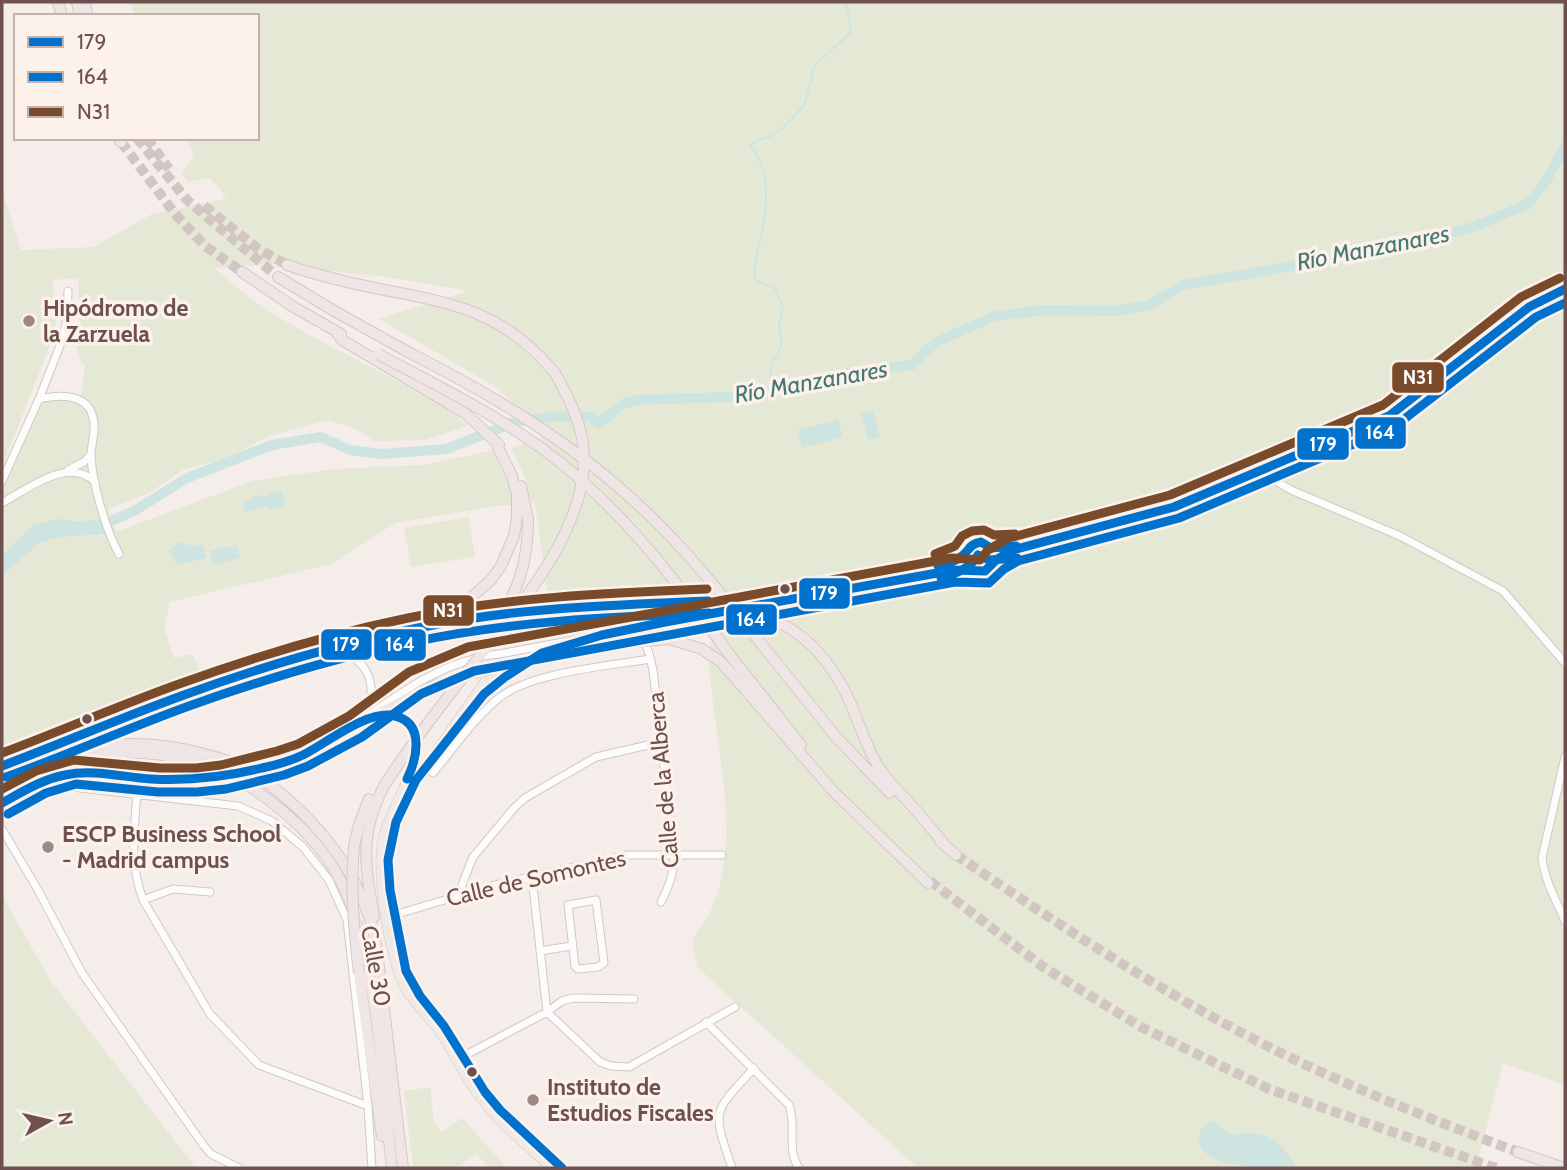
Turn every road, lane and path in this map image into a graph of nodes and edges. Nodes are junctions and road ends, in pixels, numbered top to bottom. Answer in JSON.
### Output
{"nodes":[{"id":1,"x":287,"y":265,"type":"tunnel mouth"},
{"id":2,"x":242,"y":272,"type":"tunnel mouth"},
{"id":3,"x":278,"y":277,"type":"tunnel mouth"},
{"id":4,"x":1565,"y":288,"type":"edge"},
{"id":5,"x":68,"y":291,"type":"dead end"},
{"id":6,"x":1565,"y":297,"type":"edge"},
{"id":7,"x":1479,"y":348,"type":"junction"},
{"id":8,"x":378,"y":357,"type":"junction"},
{"id":9,"x":39,"y":399,"type":"junction"},
{"id":10,"x":495,"y":441,"type":"junction"},
{"id":11,"x":91,"y":454,"type":"junction"},
{"id":12,"x":68,"y":471,"type":"junction"},
{"id":13,"x":1259,"y":471,"type":"junction"},
{"id":14,"x":2,"y":481,"type":"edge"},
{"id":15,"x":95,"y":483,"type":"junction"},
{"id":16,"x":2,"y":503,"type":"edge"},
{"id":17,"x":1033,"y":544,"type":"junction"},
{"id":18,"x":991,"y":548,"type":"junction"},
{"id":19,"x":119,"y":554,"type":"dead end"},
{"id":20,"x":964,"y":555,"type":"junction"},
{"id":21,"x":994,"y":560,"type":"junction"},
{"id":22,"x":969,"y":568,"type":"junction"},
{"id":23,"x":828,"y":594,"type":"tunnel mouth"},
{"id":24,"x":520,"y":612,"type":"junction"},
{"id":25,"x":690,"y":617,"type":"tunnel mouth"},
{"id":26,"x":665,"y":622,"type":"junction"},
{"id":27,"x":625,"y":630,"type":"junction"},
{"id":28,"x":602,"y":635,"type":"junction"},
{"id":29,"x":363,"y":641,"type":"junction"},
{"id":30,"x":650,"y":657,"type":"junction"},
{"id":31,"x":294,"y":660,"type":"junction"},
{"id":32,"x":1565,"y":663,"type":"edge"},
{"id":33,"x":121,"y":719,"type":"junction"},
{"id":34,"x":361,"y":723,"type":"junction"},
{"id":35,"x":330,"y":739,"type":"junction"},
{"id":36,"x":661,"y":742,"type":"junction"},
{"id":37,"x":440,"y":747,"type":"junction"},
{"id":38,"x":1565,"y":757,"type":"edge"},
{"id":39,"x":2,"y":766,"type":"edge"},
{"id":40,"x":2,"y":771,"type":"edge"},
{"id":41,"x":75,"y":772,"type":"junction"},
{"id":42,"x":433,"y":774,"type":"dead end"},
{"id":43,"x":26,"y":778,"type":"junction"},
{"id":44,"x":381,"y":783,"type":"junction"},
{"id":45,"x":2,"y":786,"type":"edge"},
{"id":46,"x":137,"y":793,"type":"junction"},
{"id":47,"x":4,"y":800,"type":"edge"},
{"id":48,"x":2,"y":829,"type":"edge"},
{"id":49,"x":944,"y":844,"type":"junction"},
{"id":50,"x":722,"y":855,"type":"dead end"},
{"id":51,"x":956,"y":855,"type":"tunnel mouth"},
{"id":52,"x":674,"y":856,"type":"junction"},
{"id":53,"x":532,"y":877,"type":"junction"},
{"id":54,"x":210,"y":892,"type":"dead end"},
{"id":55,"x":458,"y":895,"type":"junction"},
{"id":56,"x":143,"y":900,"type":"junction"},
{"id":57,"x":661,"y":902,"type":"dead end"},
{"id":58,"x":394,"y":915,"type":"junction"},
{"id":59,"x":1565,"y":920,"type":"edge"},
{"id":60,"x":376,"y":941,"type":"junction"},
{"id":61,"x":572,"y":946,"type":"junction"},
{"id":62,"x":540,"y":951,"type":"junction"},
{"id":63,"x":634,"y":999,"type":"dead end"},
{"id":64,"x":735,"y":1007,"type":"dead end"},
{"id":65,"x":547,"y":1012,"type":"junction"},
{"id":66,"x":706,"y":1022,"type":"junction"},
{"id":67,"x":462,"y":1057,"type":"junction"},
{"id":68,"x":754,"y":1068,"type":"junction"},
{"id":69,"x":368,"y":1106,"type":"junction"},
{"id":70,"x":1518,"y":1152,"type":"tunnel mouth"},
{"id":71,"x":239,"y":1168,"type":"edge"},
{"id":72,"x":372,"y":1168,"type":"edge"},
{"id":73,"x":387,"y":1168,"type":"edge"},
{"id":74,"x":392,"y":1168,"type":"edge"},
{"id":75,"x":402,"y":1168,"type":"edge"},
{"id":76,"x":551,"y":1168,"type":"edge"},
{"id":77,"x":562,"y":1168,"type":"edge"},
{"id":78,"x":732,"y":1168,"type":"edge"},
{"id":79,"x":799,"y":1168,"type":"edge"},
{"id":80,"x":1564,"y":1168,"type":"edge"}],
"edges":[{"from":1,"to":44,"type":"highway","bridge":true},
{"from":2,"to":8,"type":"highway"},
{"from":3,"to":49,"type":"highway","bridge":true},
{"from":4,"to":7,"type":"street"},
{"from":5,"to":9,"type":"street"},
{"from":6,"to":7,"type":"street"},
{"from":7,"to":13,"type":"street"},
{"from":8,"to":10,"type":"highway"},
{"from":8,"to":34,"type":"highway","bridge":true},
{"from":9,"to":11,"type":"street"},
{"from":9,"to":14,"type":"street"},
{"from":10,"to":33,"type":"highway"},
{"from":10,"to":44,"type":"highway","bridge":true},
{"from":11,"to":12,"type":"street"},
{"from":11,"to":15,"type":"street"},
{"from":12,"to":15,"type":"street"},
{"from":12,"to":16,"type":"street"},
{"from":13,"to":17,"type":"street"},
{"from":13,"to":32,"type":"street"},
{"from":15,"to":19,"type":"street"},
{"from":17,"to":18,"type":"street"},
{"from":17,"to":21,"type":"street"},
{"from":18,"to":20,"type":"street"},
{"from":18,"to":21,"type":"street"},
{"from":20,"to":22,"type":"street"},
{"from":20,"to":24,"type":"street"},
{"from":21,"to":22,"type":"street"},
{"from":22,"to":23,"type":"street"},
{"from":24,"to":29,"type":"street"},
{"from":24,"to":49,"type":"highway"},
{"from":25,"to":26,"type":"street"},
{"from":26,"to":27,"type":"street"},
{"from":26,"to":30,"type":"street"},
{"from":27,"to":28,"type":"street"},
{"from":27,"to":30,"type":"street"},
{"from":28,"to":34,"type":"street","bridge":true},
{"from":28,"to":37,"type":"main road"},
{"from":29,"to":31,"type":"street"},
{"from":29,"to":37,"type":"main road"},
{"from":30,"to":36,"type":"street","name":"Calle de la Alberca"},
{"from":30,"to":42,"type":"street"},
{"from":31,"to":33,"type":"street"},
{"from":31,"to":35,"type":"street"},
{"from":33,"to":39,"type":"street"},
{"from":34,"to":35,"type":"street"},
{"from":34,"to":76,"type":"main road"},
{"from":35,"to":41,"type":"street"},
{"from":36,"to":52,"type":"street","name":"Calle de la Alberca"},
{"from":36,"to":55,"type":"street"},
{"from":37,"to":58,"type":"main road"},
{"from":38,"to":59,"type":"street"},
{"from":40,"to":60,"type":"highway","name":"Calle 30","bridge":true},
{"from":41,"to":43,"type":"highway"},
{"from":41,"to":47,"type":"street"},
{"from":43,"to":45,"type":"highway","name":"Calle 30"},
{"from":43,"to":74,"type":"highway","name":"Calle 30","bridge":true},
{"from":44,"to":60,"type":"highway"},
{"from":44,"to":73,"type":"highway","bridge":true},
{"from":46,"to":47,"type":"street"},
{"from":46,"to":56,"type":"street"},
{"from":46,"to":69,"type":"street"},
{"from":48,"to":71,"type":"street"},
{"from":49,"to":51,"type":"highway"},
{"from":50,"to":52,"type":"street","name":"Calle de Somontes"},
{"from":52,"to":53,"type":"street","name":"Calle de Somontes"},
{"from":52,"to":57,"type":"street","name":"Calle de la Alberca"},
{"from":53,"to":55,"type":"street","name":"Calle de Somontes"},
{"from":53,"to":62,"type":"street"},
{"from":54,"to":56,"type":"street"},
{"from":55,"to":58,"type":"street","name":"Calle de Somontes"},
{"from":56,"to":69,"type":"street"},
{"from":58,"to":67,"type":"main road"},
{"from":60,"to":75,"type":"highway","name":"Calle 30"},
{"from":61,"to":61,"type":"street"},
{"from":61,"to":62,"type":"street"},
{"from":62,"to":65,"type":"street"},
{"from":63,"to":65,"type":"street"},
{"from":64,"to":66,"type":"street"},
{"from":65,"to":66,"type":"street"},
{"from":65,"to":67,"type":"street"},
{"from":66,"to":68,"type":"street"},
{"from":67,"to":77,"type":"main road"},
{"from":68,"to":78,"type":"street"},
{"from":68,"to":79,"type":"street"},
{"from":69,"to":72,"type":"street"},
{"from":70,"to":80,"type":"highway"}]}
